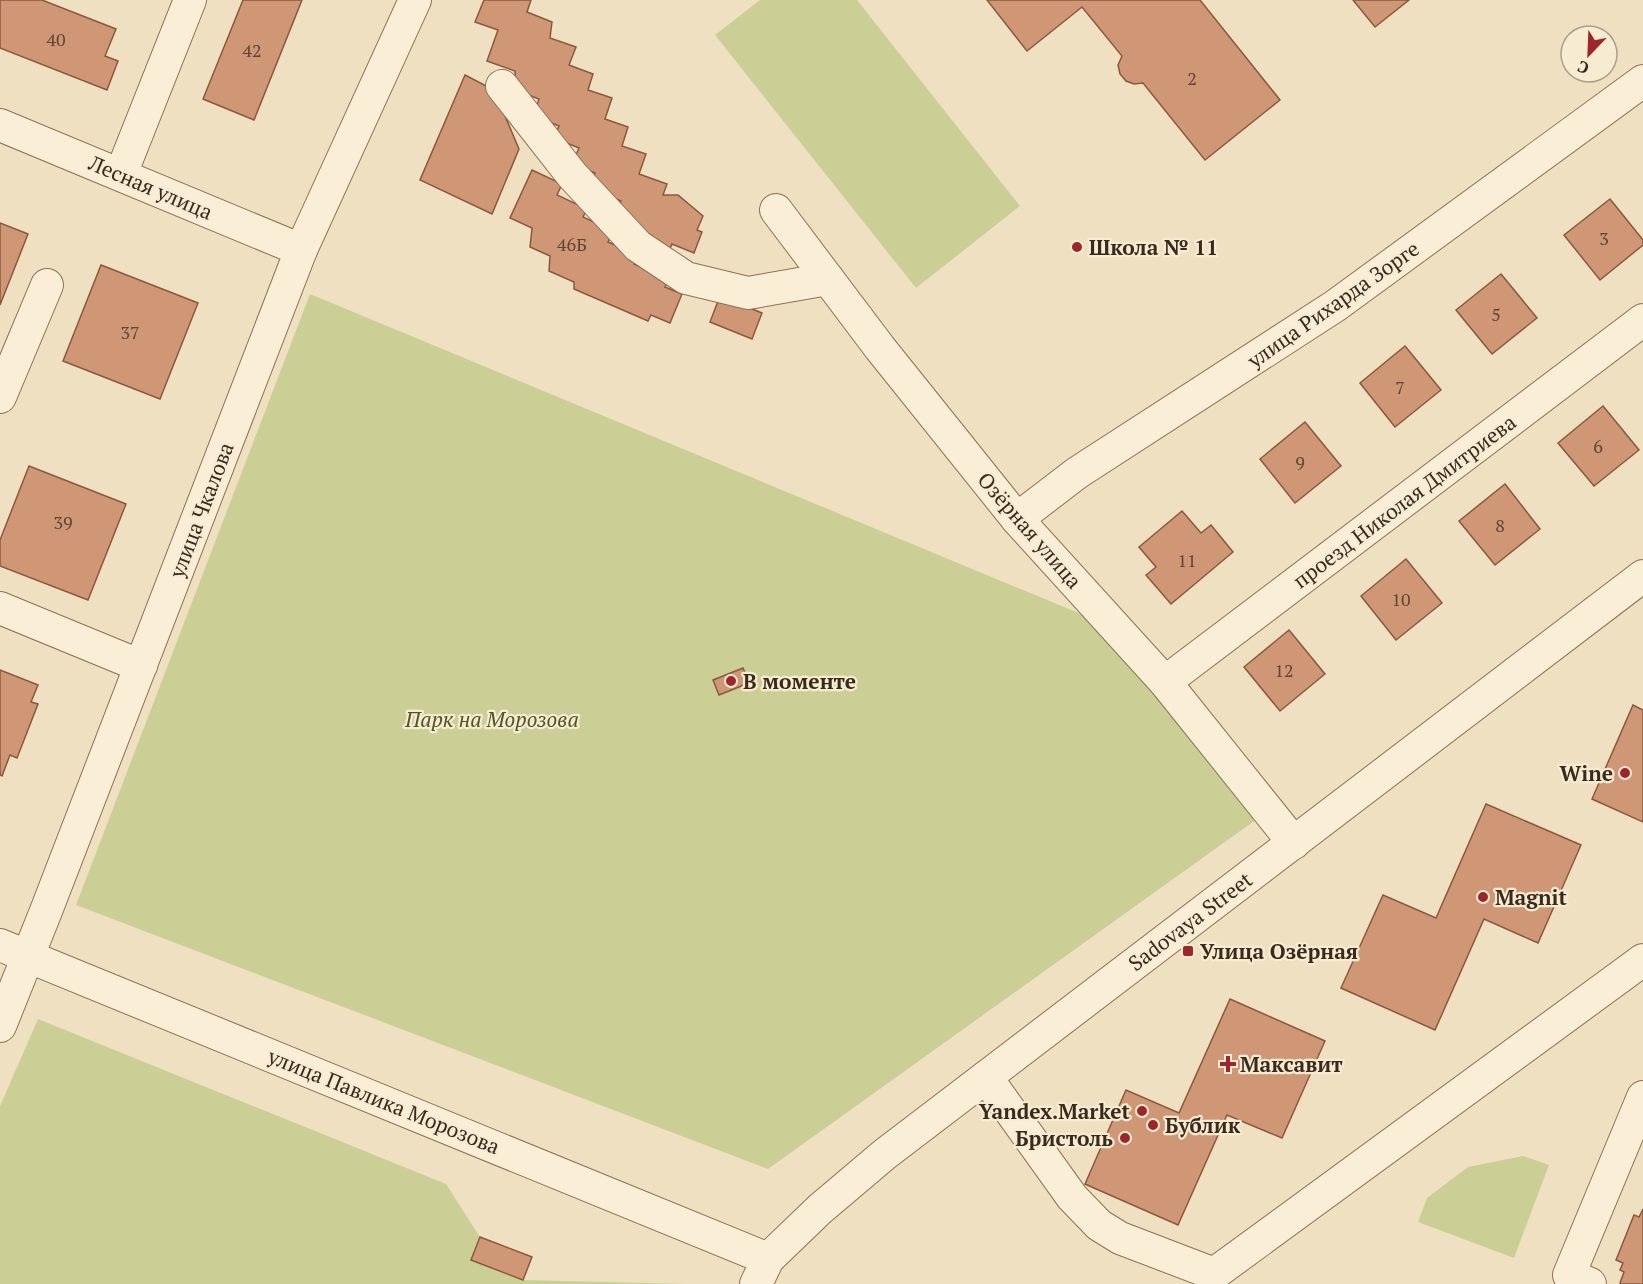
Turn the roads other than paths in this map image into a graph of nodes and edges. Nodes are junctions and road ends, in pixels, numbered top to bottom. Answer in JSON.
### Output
{"nodes":[{"id":1,"x":415,"y":0,"type":"edge"},
{"id":2,"x":186,"y":1,"type":"edge"},
{"id":3,"x":1643,"y":81,"type":"edge"},
{"id":4,"x":502,"y":86,"type":"dead end"},
{"id":5,"x":0,"y":124,"type":"edge"},
{"id":6,"x":121,"y":174,"type":"junction"},
{"id":7,"x":776,"y":210,"type":"dead end"},
{"id":8,"x":301,"y":250,"type":"junction"},
{"id":9,"x":828,"y":279,"type":"junction"},
{"id":10,"x":47,"y":285,"type":"dead end"},
{"id":11,"x":1643,"y":320,"type":"edge"},
{"id":12,"x":3,"y":381,"type":"edge"},
{"id":13,"x":1017,"y":519,"type":"junction"},
{"id":14,"x":1643,"y":576,"type":"edge"},
{"id":15,"x":0,"y":608,"type":"edge"},
{"id":16,"x":141,"y":666,"type":"junction"},
{"id":17,"x":1165,"y":682,"type":"junction"},
{"id":18,"x":1294,"y":843,"type":"junction"},
{"id":19,"x":0,"y":945,"type":"edge"},
{"id":20,"x":29,"y":956,"type":"junction"},
{"id":21,"x":1643,"y":960,"type":"edge"},
{"id":22,"x":0,"y":1026,"type":"edge"},
{"id":23,"x":986,"y":1077,"type":"junction"},
{"id":24,"x":1643,"y":1097,"type":"edge"},
{"id":25,"x":762,"y":1271,"type":"edge"},
{"id":26,"x":1221,"y":1279,"type":"edge"},
{"id":27,"x":1590,"y":1284,"type":"edge"}],
"edges":[{"from":1,"to":8,"type":"street","name":"улица Чкалова"},
{"from":2,"to":6,"type":"street"},
{"from":3,"to":13,"type":"street","name":"улица Рихарда Зорге"},
{"from":4,"to":9,"type":"street"},
{"from":5,"to":6,"type":"street","name":"Лесная улица"},
{"from":6,"to":8,"type":"street","name":"Лесная улица"},
{"from":7,"to":9,"type":"street","name":"Озёрная улица"},
{"from":8,"to":16,"type":"street","name":"улица Чкалова"},
{"from":9,"to":13,"type":"street","name":"Озёрная улица"},
{"from":10,"to":12,"type":"street"},
{"from":11,"to":17,"type":"street","name":"проезд Николая Дмитриева"},
{"from":13,"to":17,"type":"street","name":"Озёрная улица"},
{"from":14,"to":18,"type":"street","name":"Sadovaya Street"},
{"from":15,"to":16,"type":"street"},
{"from":16,"to":20,"type":"street","name":"улица Чкалова"},
{"from":17,"to":18,"type":"street","name":"Озёрная улица"},
{"from":18,"to":23,"type":"street","name":"Sadovaya Street"},
{"from":19,"to":20,"type":"street","name":"улица Павлика Морозова"},
{"from":20,"to":22,"type":"street","name":"улица Чкалова"},
{"from":20,"to":25,"type":"street","name":"улица Павлика Морозова"},
{"from":21,"to":26,"type":"street"},
{"from":23,"to":25,"type":"street","name":"Sadovaya Street"},
{"from":23,"to":26,"type":"street"},
{"from":24,"to":27,"type":"street"}]}
